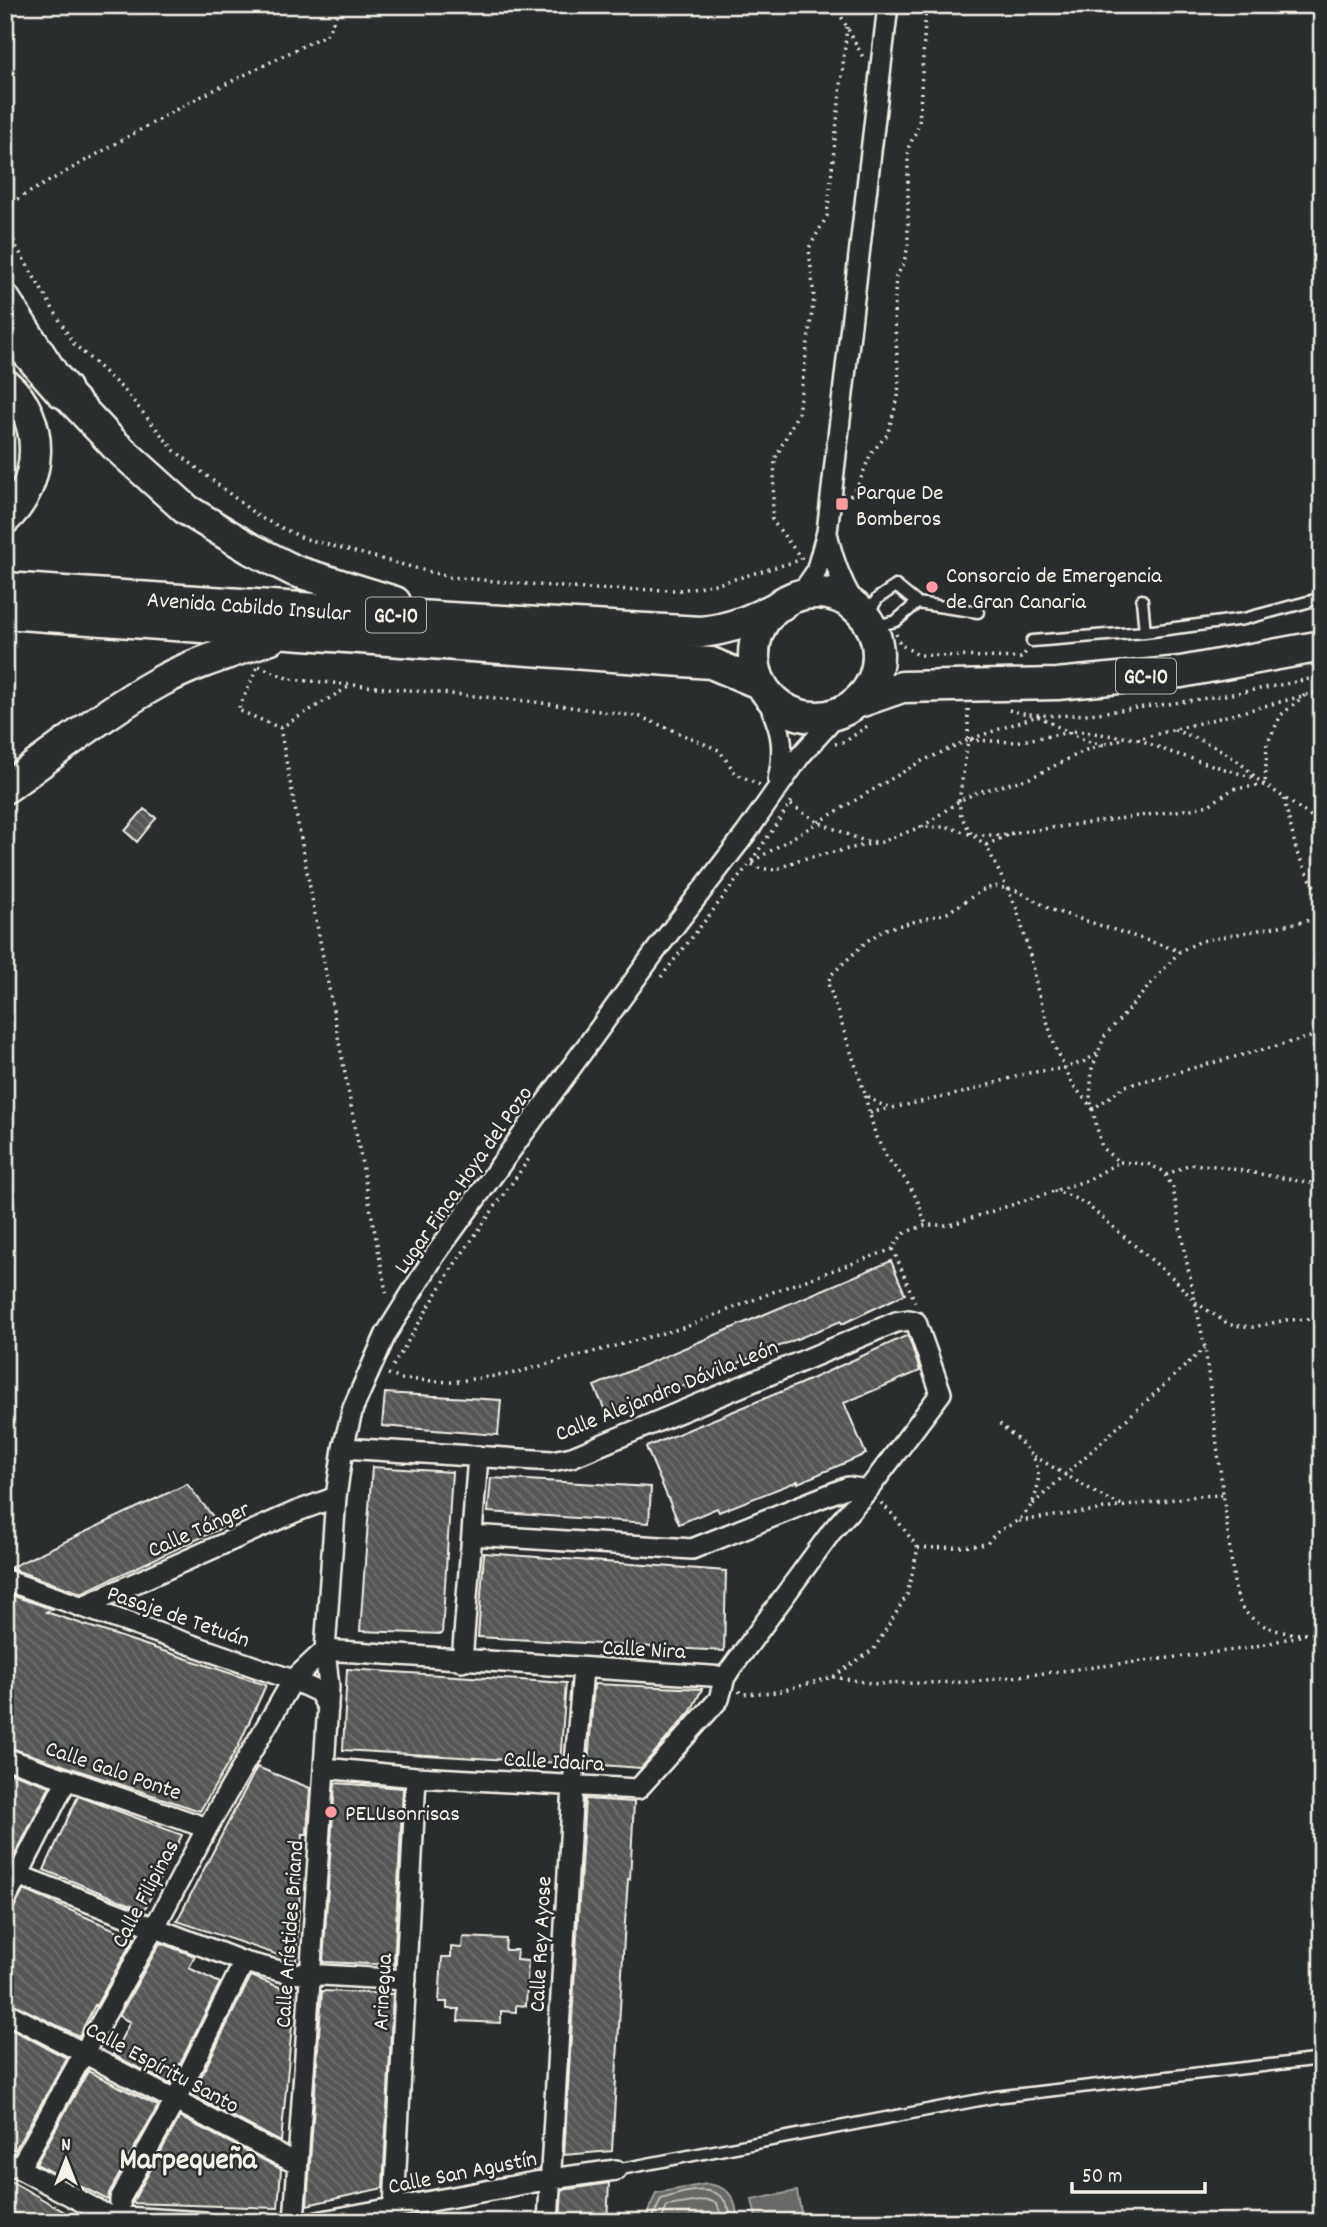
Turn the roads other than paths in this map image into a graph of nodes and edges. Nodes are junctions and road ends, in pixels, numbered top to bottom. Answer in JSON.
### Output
{"nodes":[{"id":1,"x":888,"y":5,"type":"edge"},
{"id":2,"x":5,"y":300,"type":"edge"},
{"id":3,"x":5,"y":324,"type":"edge"},
{"id":4,"x":5,"y":384,"type":"edge"},
{"id":5,"x":63,"y":390,"type":"junction"},
{"id":6,"x":5,"y":519,"type":"edge"},
{"id":7,"x":827,"y":533,"type":"junction"},
{"id":8,"x":5,"y":588,"type":"edge"},
{"id":9,"x":1322,"y":598,"type":"edge"},
{"id":10,"x":790,"y":600,"type":"junction"},
{"id":11,"x":1142,"y":600,"type":"dead end"},
{"id":12,"x":917,"y":603,"type":"junction"},
{"id":13,"x":978,"y":612,"type":"dead end"},
{"id":14,"x":5,"y":613,"type":"edge"},
{"id":15,"x":449,"y":618,"type":"junction"},
{"id":16,"x":873,"y":625,"type":"junction"},
{"id":17,"x":1144,"y":632,"type":"junction"},
{"id":18,"x":283,"y":633,"type":"junction"},
{"id":19,"x":1032,"y":641,"type":"road end"},
{"id":20,"x":1322,"y":646,"type":"edge"},
{"id":21,"x":761,"y":684,"type":"junction"},
{"id":22,"x":968,"y":694,"type":"junction"},
{"id":23,"x":855,"y":713,"type":"junction"},
{"id":24,"x":5,"y":788,"type":"edge"},
{"id":25,"x":775,"y":792,"type":"junction"},
{"id":26,"x":343,"y":1448,"type":"junction"},
{"id":27,"x":478,"y":1456,"type":"junction"},
{"id":28,"x":868,"y":1490,"type":"junction"},
{"id":29,"x":336,"y":1497,"type":"junction"},
{"id":30,"x":472,"y":1535,"type":"junction"},
{"id":31,"x":5,"y":1580,"type":"edge"},
{"id":32,"x":81,"y":1607,"type":"junction"},
{"id":33,"x":325,"y":1650,"type":"junction"},
{"id":34,"x":462,"y":1661,"type":"junction"},
{"id":35,"x":583,"y":1669,"type":"junction"},
{"id":36,"x":725,"y":1678,"type":"junction"},
{"id":37,"x":293,"y":1680,"type":"junction"},
{"id":38,"x":328,"y":1708,"type":"junction"},
{"id":39,"x":5,"y":1758,"type":"edge"},
{"id":40,"x":324,"y":1768,"type":"junction"},
{"id":41,"x":416,"y":1777,"type":"junction"},
{"id":42,"x":67,"y":1779,"type":"junction"},
{"id":43,"x":573,"y":1786,"type":"junction"},
{"id":44,"x":206,"y":1828,"type":"junction"},
{"id":45,"x":12,"y":1873,"type":"edge"},
{"id":46,"x":5,"y":1901,"type":"edge"},
{"id":47,"x":153,"y":1928,"type":"junction"},
{"id":48,"x":244,"y":1962,"type":"junction"},
{"id":49,"x":309,"y":1974,"type":"junction"},
{"id":50,"x":406,"y":1980,"type":"junction"},
{"id":51,"x":5,"y":2012,"type":"edge"},
{"id":52,"x":83,"y":2052,"type":"junction"},
{"id":53,"x":1322,"y":2059,"type":"edge"},
{"id":54,"x":175,"y":2101,"type":"junction"},
{"id":55,"x":297,"y":2164,"type":"junction"},
{"id":56,"x":12,"y":2165,"type":"edge"},
{"id":57,"x":616,"y":2170,"type":"joint"},
{"id":58,"x":551,"y":2179,"type":"junction"},
{"id":59,"x":394,"y":2208,"type":"junction"},
{"id":60,"x":120,"y":2220,"type":"edge"},
{"id":61,"x":204,"y":2222,"type":"edge"},
{"id":62,"x":293,"y":2222,"type":"edge"},
{"id":63,"x":317,"y":2222,"type":"edge"},
{"id":64,"x":548,"y":2222,"type":"edge"}],
"edges":[{"from":1,"to":7,"type":"street"},
{"from":2,"to":5,"type":"main road"},
{"from":3,"to":5,"type":"highway"},
{"from":4,"to":6,"type":"main road"},
{"from":5,"to":15,"type":"main road"},
{"from":7,"to":10,"type":"street"},
{"from":7,"to":16,"type":"street"},
{"from":8,"to":15,"type":"main road","name":"Avenida Cabildo Insular","number":"GC-10"},
{"from":9,"to":17,"type":"lane"},
{"from":10,"to":15,"type":"main road","name":"Avenida Cabildo Insular","number":"GC-10"},
{"from":10,"to":16,"type":"main road","number":"GC-10"},
{"from":10,"to":21,"type":"main road"},
{"from":11,"to":17,"type":"lane"},
{"from":12,"to":13,"type":"lane"},
{"from":12,"to":16,"type":"lane"},
{"from":12,"to":16,"type":"lane"},
{"from":14,"to":18,"type":"main road","name":"Avenida Cabildo Insular","number":"GC-10"},
{"from":16,"to":22,"type":"main road","number":"GC-10"},
{"from":16,"to":23,"type":"main road"},
{"from":17,"to":19,"type":"lane"},
{"from":18,"to":21,"type":"main road","name":"Avenida Cabildo Insular","number":"GC-10"},
{"from":18,"to":24,"type":"main road"},
{"from":20,"to":22,"type":"main road","number":"GC-10"},
{"from":21,"to":23,"type":"main road","number":"GC-10"},
{"from":21,"to":25,"type":"street","name":"Lugar Finca Hoya del Pozo"},
{"from":22,"to":23,"type":"main road","number":"GC-10"},
{"from":23,"to":25,"type":"street","name":"Lugar Finca Hoya del Pozo"},
{"from":25,"to":26,"type":"street","name":"Lugar Finca Hoya del Pozo"},
{"from":26,"to":27,"type":"street","name":"Calle Alejandro Dávila León"},
{"from":26,"to":29,"type":"street","name":"Lugar Finca Hoya del Pozo"},
{"from":27,"to":28,"type":"street","name":"Calle Alejandro Dávila León"},
{"from":27,"to":30,"type":"street"},
{"from":28,"to":30,"type":"street"},
{"from":28,"to":36,"type":"street"},
{"from":29,"to":32,"type":"street","name":"Calle Tánger"},
{"from":29,"to":33,"type":"street","name":"Lugar Finca Hoya del Pozo"},
{"from":30,"to":34,"type":"street"},
{"from":31,"to":32,"type":"street","name":"Pasaje de Tetuán"},
{"from":32,"to":37,"type":"street","name":"Pasaje de Tetuán"},
{"from":33,"to":34,"type":"street","name":"Calle Nira"},
{"from":33,"to":37,"type":"street","name":"Calle Filipinas"},
{"from":33,"to":38,"type":"street","name":"Calle Arístides Briand"},
{"from":34,"to":35,"type":"street","name":"Calle Nira"},
{"from":35,"to":36,"type":"street","name":"Calle Nira"},
{"from":35,"to":43,"type":"street","name":"Calle Rey Ayose"},
{"from":36,"to":43,"type":"street","name":"Calle Idaira"},
{"from":37,"to":38,"type":"street","name":"Pasaje de Tetuán"},
{"from":37,"to":44,"type":"street","name":"Calle Filipinas"},
{"from":38,"to":40,"type":"street","name":"Calle Arístides Briand"},
{"from":39,"to":42,"type":"street","name":"Calle Galo Ponte"},
{"from":40,"to":41,"type":"street","name":"Calle Idaira"},
{"from":40,"to":49,"type":"street","name":"Calle Arístides Briand"},
{"from":41,"to":43,"type":"street","name":"Calle Idaira"},
{"from":41,"to":50,"type":"street","name":"Arinegua"},
{"from":42,"to":44,"type":"street","name":"Calle Galo Ponte"},
{"from":42,"to":45,"type":"street"},
{"from":43,"to":58,"type":"street","name":"Calle Rey Ayose"},
{"from":44,"to":47,"type":"street","name":"Calle Filipinas"},
{"from":45,"to":46,"type":"street"},
{"from":45,"to":47,"type":"street"},
{"from":47,"to":48,"type":"street"},
{"from":47,"to":52,"type":"street","name":"Calle Filipinas"},
{"from":48,"to":49,"type":"street"},
{"from":48,"to":54,"type":"street"},
{"from":49,"to":50,"type":"street"},
{"from":49,"to":55,"type":"street","name":"Calle Arístides Briand"},
{"from":50,"to":59,"type":"street","name":"Arinegua"},
{"from":51,"to":52,"type":"street","name":"Calle Espíritu Santo"},
{"from":52,"to":54,"type":"street","name":"Calle Espíritu Santo"},
{"from":52,"to":56,"type":"street","name":"Calle Filipinas"},
{"from":53,"to":57,"type":"lane"},
{"from":54,"to":55,"type":"street","name":"Calle Espíritu Santo"},
{"from":54,"to":60,"type":"street"},
{"from":55,"to":62,"type":"street","name":"Calle Arístides Briand"},
{"from":56,"to":60,"type":"street"},
{"from":57,"to":58,"type":"street","name":"Calle San Agustín"},
{"from":58,"to":59,"type":"street","name":"Calle San Agustín"},
{"from":58,"to":64,"type":"street","name":"Calle Rey Ayose"},
{"from":59,"to":63,"type":"street","name":"Calle San Agustín"},
{"from":60,"to":61,"type":"street"}]}
